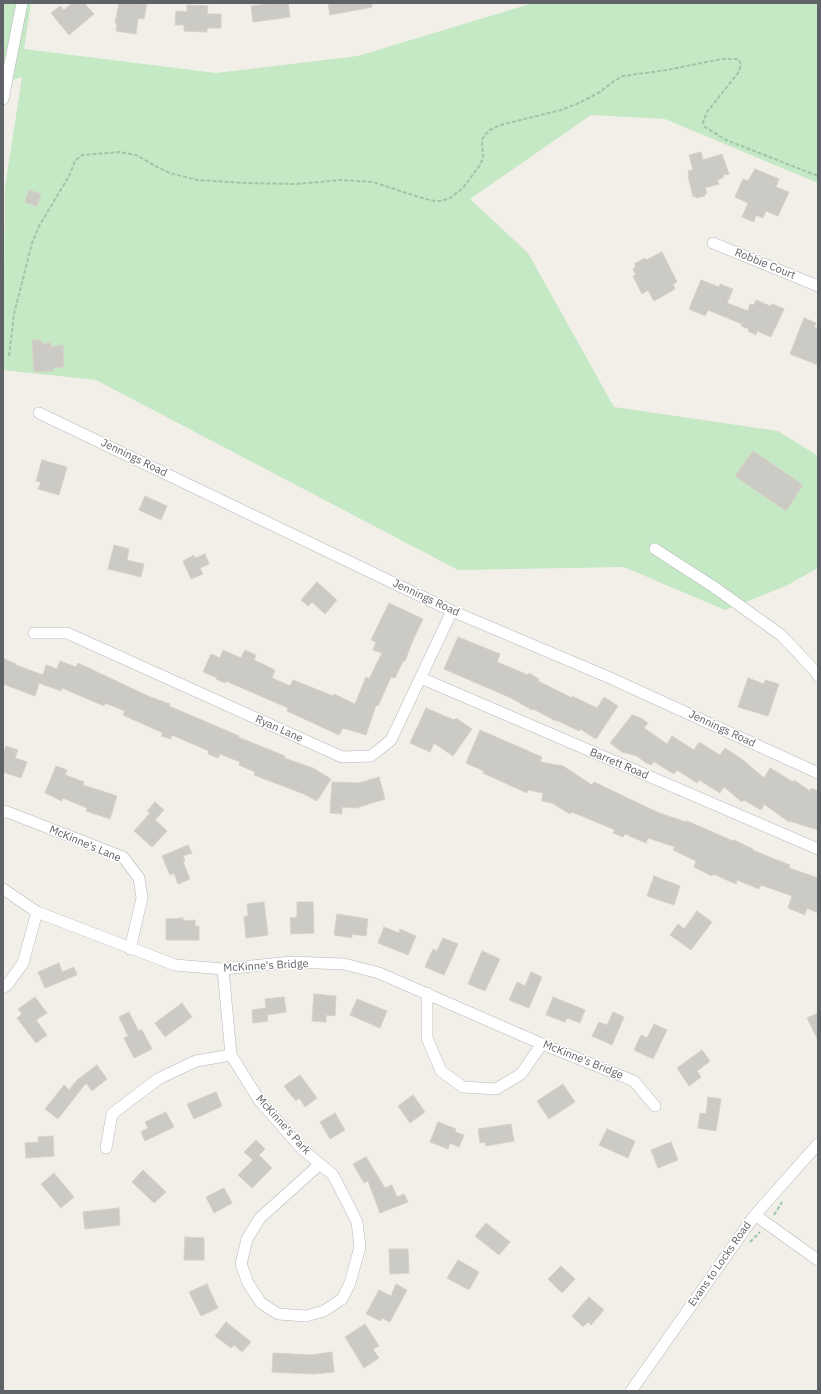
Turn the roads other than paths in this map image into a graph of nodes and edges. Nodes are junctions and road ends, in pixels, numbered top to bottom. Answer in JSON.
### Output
{"nodes":[{"id":1,"x":22,"y":3,"type":"edge"},
{"id":2,"x":3,"y":99,"type":"edge"},
{"id":3,"x":713,"y":242,"type":"dead end"},
{"id":4,"x":818,"y":286,"type":"edge"},
{"id":5,"x":39,"y":413,"type":"dead end"},
{"id":6,"x":655,"y":549,"type":"dead end"},
{"id":7,"x":452,"y":611,"type":"junction"},
{"id":8,"x":34,"y":633,"type":"dead end"},
{"id":9,"x":818,"y":676,"type":"edge"},
{"id":10,"x":421,"y":678,"type":"junction"},
{"id":11,"x":818,"y":773,"type":"edge"},
{"id":12,"x":3,"y":813,"type":"edge"},
{"id":13,"x":818,"y":849,"type":"edge"},
{"id":14,"x":3,"y":889,"type":"edge"},
{"id":15,"x":37,"y":912,"type":"junction"},
{"id":16,"x":130,"y":949,"type":"junction"},
{"id":17,"x":223,"y":969,"type":"junction"},
{"id":18,"x":3,"y":988,"type":"edge"},
{"id":19,"x":427,"y":993,"type":"junction"},
{"id":20,"x":542,"y":1044,"type":"junction"},
{"id":21,"x":231,"y":1055,"type":"junction"},
{"id":22,"x":655,"y":1106,"type":"dead end"},
{"id":23,"x":818,"y":1144,"type":"edge"},
{"id":24,"x":106,"y":1148,"type":"dead end"},
{"id":25,"x":320,"y":1164,"type":"junction"},
{"id":26,"x":755,"y":1215,"type":"junction"},
{"id":27,"x":818,"y":1260,"type":"edge"},
{"id":28,"x":631,"y":1391,"type":"edge"}],
"edges":[{"from":1,"to":2,"type":"street"},
{"from":3,"to":4,"type":"street","name":"Robbie Court"},
{"from":5,"to":7,"type":"street","name":"Jennings Road"},
{"from":6,"to":9,"type":"street"},
{"from":7,"to":10,"type":"street","name":"Ryan Lane"},
{"from":7,"to":11,"type":"street","name":"Jennings Road"},
{"from":8,"to":10,"type":"street","name":"Ryan Lane"},
{"from":10,"to":13,"type":"street","name":"Barrett Road"},
{"from":12,"to":16,"type":"street","name":"McKinne's Lane"},
{"from":14,"to":15,"type":"street","name":"McKinne's Bridge"},
{"from":15,"to":16,"type":"street","name":"McKinne's Bridge"},
{"from":15,"to":18,"type":"street"},
{"from":16,"to":17,"type":"street","name":"McKinne's Bridge"},
{"from":17,"to":19,"type":"street","name":"McKinne's Bridge"},
{"from":17,"to":21,"type":"street","name":"McKinne's Park"},
{"from":19,"to":20,"type":"street","name":"McKinne's Bridge"},
{"from":19,"to":20,"type":"street"},
{"from":20,"to":22,"type":"street","name":"McKinne's Bridge"},
{"from":21,"to":24,"type":"street"},
{"from":21,"to":25,"type":"street","name":"McKinne's Park"},
{"from":23,"to":26,"type":"street","name":"Evans to Locks Road"},
{"from":25,"to":25,"type":"street","name":"McKinne's Park"},
{"from":26,"to":27,"type":"street"},
{"from":26,"to":28,"type":"street","name":"Evans to Locks Road"}]}
